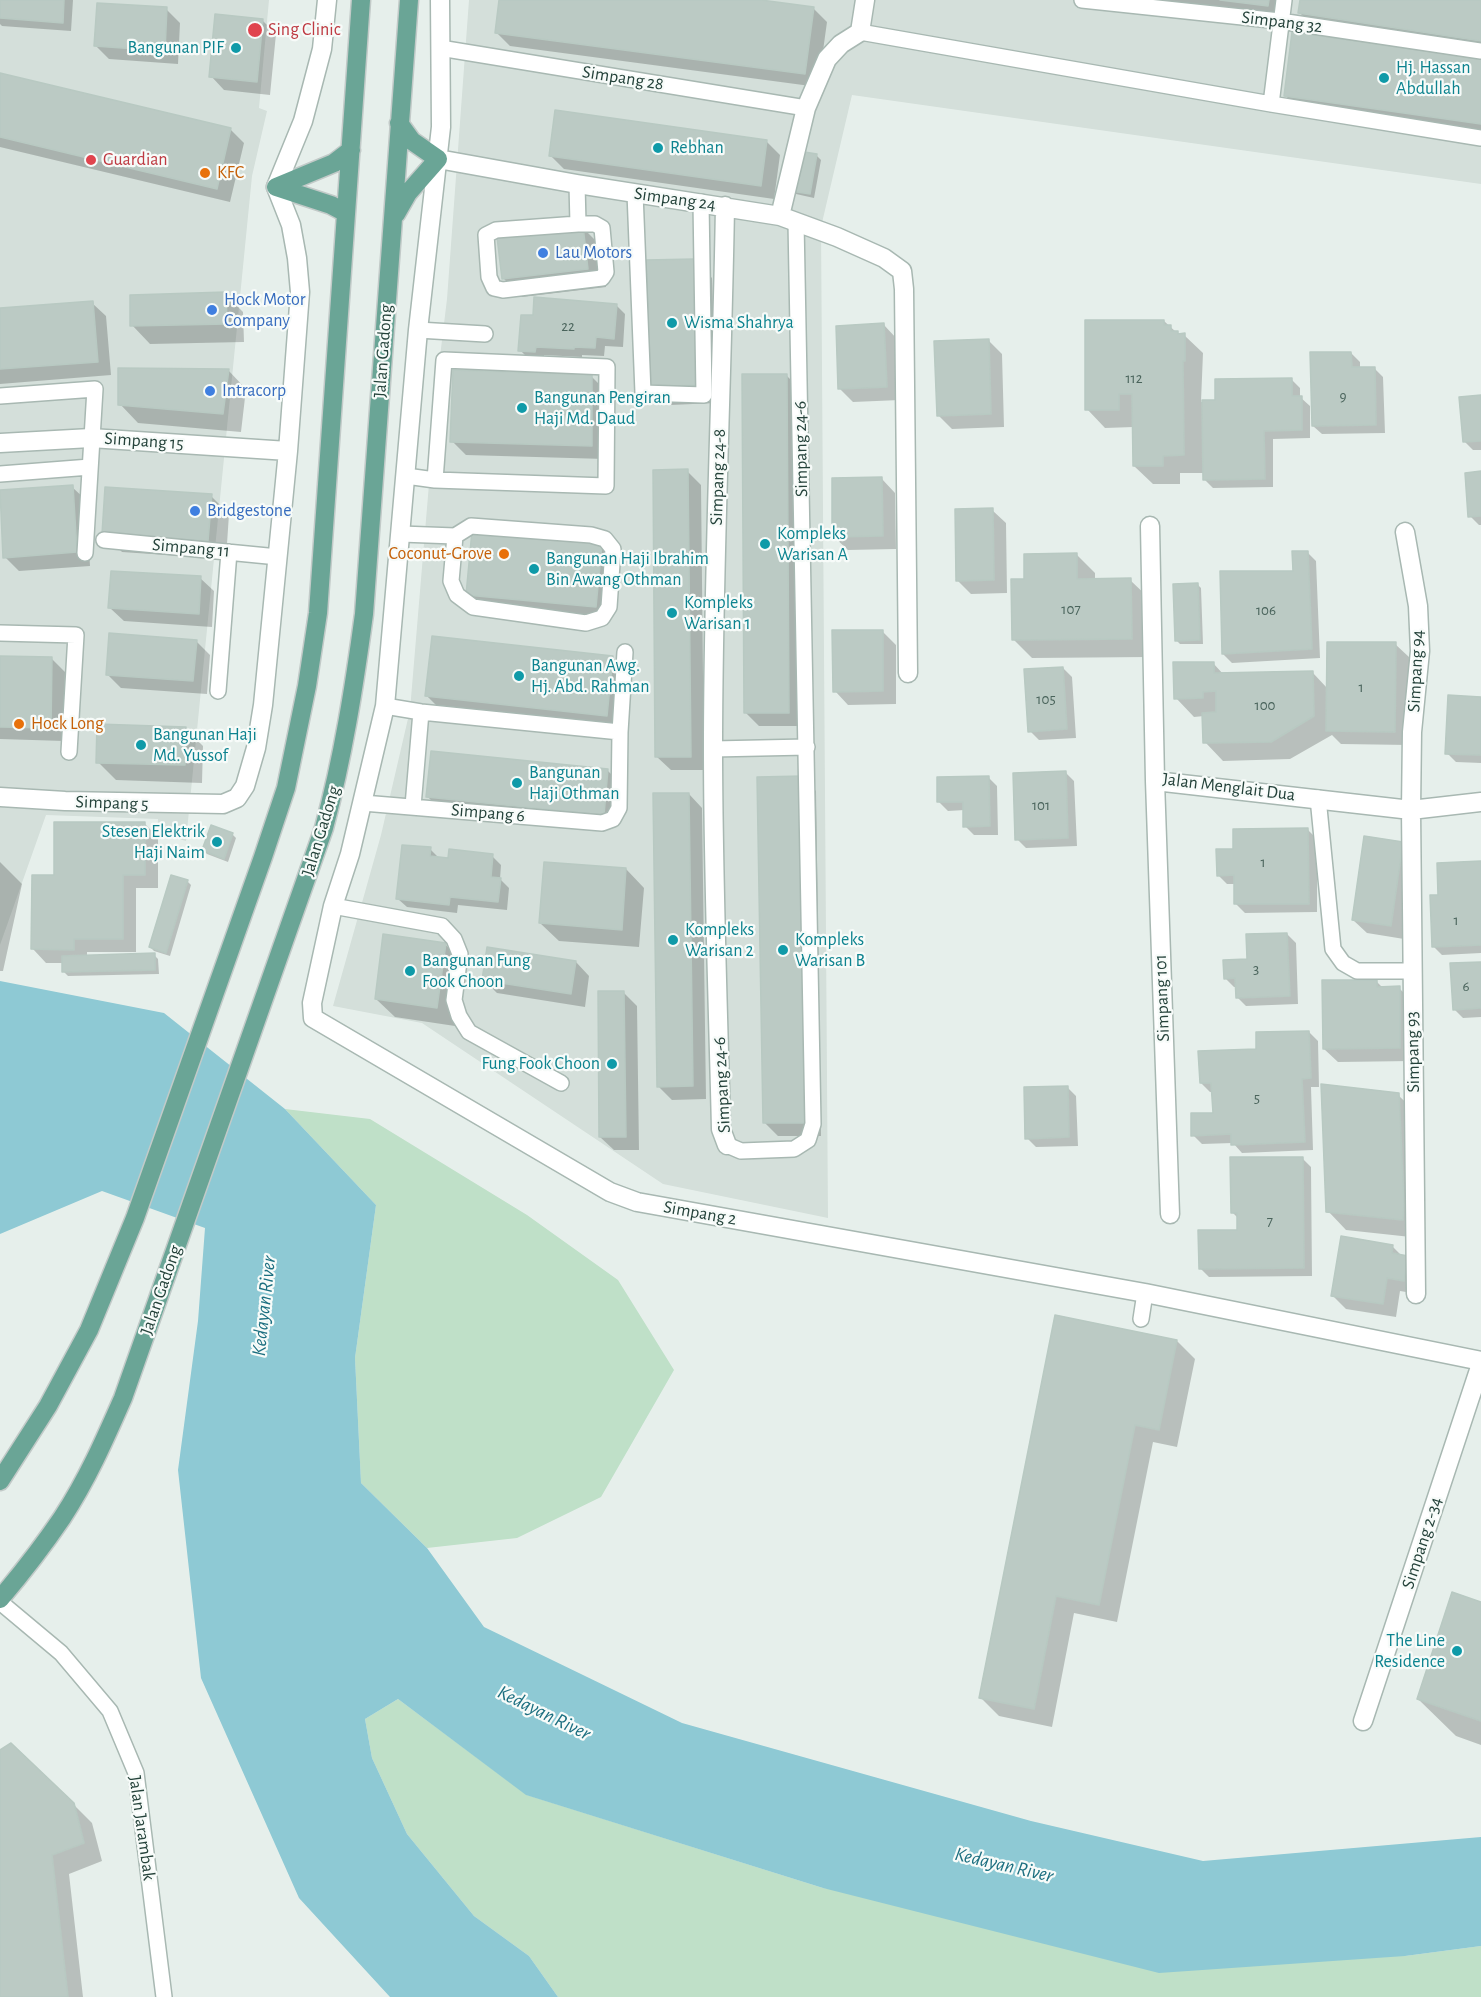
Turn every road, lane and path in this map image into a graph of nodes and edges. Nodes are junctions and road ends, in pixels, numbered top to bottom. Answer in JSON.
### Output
{"nodes":[{"id":1,"x":327,"y":0,"type":"edge"},
{"id":2,"x":361,"y":0,"type":"edge"},
{"id":3,"x":409,"y":0,"type":"edge"},
{"id":4,"x":440,"y":0,"type":"edge"},
{"id":5,"x":865,"y":0,"type":"edge"},
{"id":6,"x":1082,"y":0,"type":"edge"},
{"id":7,"x":1284,"y":0,"type":"edge"},
{"id":8,"x":1280,"y":21,"type":"junction"},
{"id":9,"x":860,"y":32,"type":"junction"},
{"id":10,"x":440,"y":48,"type":"junction"},
{"id":11,"x":1481,"y":51,"type":"edge"},
{"id":12,"x":1271,"y":104,"type":"junction"},
{"id":13,"x":806,"y":108,"type":"junction"},
{"id":14,"x":399,"y":123,"type":"junction"},
{"id":15,"x":1481,"y":138,"type":"edge"},
{"id":16,"x":351,"y":150,"type":"junction"},
{"id":17,"x":438,"y":159,"type":"junction"},
{"id":18,"x":577,"y":184,"type":"junction"},
{"id":19,"x":276,"y":187,"type":"junction"},
{"id":20,"x":636,"y":193,"type":"junction"},
{"id":21,"x":701,"y":202,"type":"junction"},
{"id":22,"x":725,"y":206,"type":"junction"},
{"id":23,"x":346,"y":213,"type":"junction"},
{"id":24,"x":788,"y":219,"type":"junction"},
{"id":25,"x":392,"y":220,"type":"junction"},
{"id":26,"x":578,"y":224,"type":"junction"},
{"id":27,"x":418,"y":330,"type":"junction"},
{"id":28,"x":485,"y":334,"type":"dead end"},
{"id":29,"x":0,"y":396,"type":"edge"},
{"id":30,"x":91,"y":438,"type":"junction"},
{"id":31,"x":0,"y":443,"type":"edge"},
{"id":32,"x":288,"y":451,"type":"junction"},
{"id":33,"x":90,"y":467,"type":"junction"},
{"id":34,"x":0,"y":474,"type":"edge"},
{"id":35,"x":406,"y":476,"type":"junction"},
{"id":36,"x":435,"y":480,"type":"junction"},
{"id":37,"x":1150,"y":526,"type":"dead end"},
{"id":38,"x":1405,"y":532,"type":"dead end"},
{"id":39,"x":401,"y":534,"type":"junction"},
{"id":40,"x":455,"y":536,"type":"junction"},
{"id":41,"x":104,"y":540,"type":"dead end"},
{"id":42,"x":229,"y":552,"type":"junction"},
{"id":43,"x":85,"y":554,"type":"dead end"},
{"id":44,"x":278,"y":557,"type":"junction"},
{"id":45,"x":0,"y":633,"type":"edge"},
{"id":46,"x":626,"y":652,"type":"dead end"},
{"id":47,"x":908,"y":673,"type":"dead end"},
{"id":48,"x":218,"y":691,"type":"dead end"},
{"id":49,"x":385,"y":706,"type":"junction"},
{"id":50,"x":422,"y":712,"type":"junction"},
{"id":51,"x":620,"y":732,"type":"junction"},
{"id":52,"x":807,"y":747,"type":"junction"},
{"id":53,"x":713,"y":749,"type":"junction"},
{"id":54,"x":69,"y":752,"type":"dead end"},
{"id":55,"x":1155,"y":781,"type":"junction"},
{"id":56,"x":0,"y":797,"type":"edge"},
{"id":57,"x":1318,"y":798,"type":"junction"},
{"id":58,"x":363,"y":802,"type":"junction"},
{"id":59,"x":1481,"y":802,"type":"edge"},
{"id":60,"x":413,"y":806,"type":"junction"},
{"id":61,"x":1411,"y":810,"type":"junction"},
{"id":62,"x":333,"y":906,"type":"junction"},
{"id":63,"x":1412,"y":971,"type":"junction"},
{"id":64,"x":561,"y":1083,"type":"dead end"},
{"id":65,"x":727,"y":1144,"type":"joint"},
{"id":66,"x":1170,"y":1214,"type":"dead end"},
{"id":67,"x":1145,"y":1293,"type":"junction"},
{"id":68,"x":1416,"y":1294,"type":"dead end"},
{"id":69,"x":1141,"y":1319,"type":"dead end"},
{"id":70,"x":1481,"y":1363,"type":"edge"},
{"id":71,"x":3,"y":1476,"type":"edge"},
{"id":72,"x":0,"y":1494,"type":"edge"},
{"id":73,"x":0,"y":1600,"type":"edge"},
{"id":74,"x":1363,"y":1721,"type":"dead end"},
{"id":75,"x":164,"y":1997,"type":"edge"}],
"edges":[{"from":1,"to":19,"type":"street"},
{"from":2,"to":16,"type":"main road"},
{"from":3,"to":14,"type":"main road","name":"Jalan Gadong"},
{"from":4,"to":10,"type":"street"},
{"from":5,"to":9,"type":"street"},
{"from":6,"to":8,"type":"lane","name":"Simpang 32"},
{"from":7,"to":8,"type":"lane"},
{"from":8,"to":11,"type":"lane","name":"Simpang 32"},
{"from":8,"to":12,"type":"lane"},
{"from":9,"to":12,"type":"lane"},
{"from":9,"to":13,"type":"street"},
{"from":10,"to":13,"type":"lane","name":"Simpang 28"},
{"from":10,"to":17,"type":"street"},
{"from":12,"to":15,"type":"lane"},
{"from":13,"to":24,"type":"street"},
{"from":14,"to":17,"type":"main road"},
{"from":14,"to":25,"type":"main road","name":"Jalan Gadong"},
{"from":16,"to":19,"type":"main road"},
{"from":16,"to":23,"type":"main road"},
{"from":17,"to":18,"type":"street","name":"Simpang 24"},
{"from":17,"to":25,"type":"main road"},
{"from":17,"to":27,"type":"street"},
{"from":18,"to":20,"type":"street","name":"Simpang 24"},
{"from":18,"to":26,"type":"lane"},
{"from":19,"to":23,"type":"main road"},
{"from":19,"to":32,"type":"street"},
{"from":20,"to":21,"type":"street","name":"Simpang 24"},
{"from":20,"to":21,"type":"lane"},
{"from":21,"to":22,"type":"street","name":"Simpang 24"},
{"from":22,"to":24,"type":"street","name":"Simpang 24"},
{"from":22,"to":53,"type":"street","name":"Simpang 24-8"},
{"from":23,"to":71,"type":"main road"},
{"from":24,"to":47,"type":"street","name":"Simpang 24"},
{"from":24,"to":52,"type":"lane","name":"Simpang 24-6"},
{"from":25,"to":73,"type":"main road","name":"Jalan Gadong"},
{"from":26,"to":26,"type":"lane"},
{"from":27,"to":28,"type":"lane"},
{"from":27,"to":35,"type":"street"},
{"from":29,"to":30,"type":"lane"},
{"from":30,"to":31,"type":"street","name":"Simpang 15"},
{"from":30,"to":32,"type":"street","name":"Simpang 15"},
{"from":30,"to":33,"type":"lane"},
{"from":32,"to":44,"type":"street"},
{"from":33,"to":34,"type":"lane"},
{"from":33,"to":43,"type":"lane"},
{"from":35,"to":36,"type":"lane"},
{"from":35,"to":39,"type":"street"},
{"from":36,"to":36,"type":"lane"},
{"from":37,"to":55,"type":"street","name":"Jalan Menglait Dua"},
{"from":38,"to":61,"type":"street","name":"Simpang 94"},
{"from":39,"to":40,"type":"lane"},
{"from":39,"to":49,"type":"street"},
{"from":40,"to":40,"type":"lane"},
{"from":41,"to":42,"type":"lane","name":"Simpang 11"},
{"from":42,"to":44,"type":"lane","name":"Simpang 11"},
{"from":42,"to":48,"type":"lane"},
{"from":44,"to":56,"type":"street","name":"Simpang 5"},
{"from":45,"to":54,"type":"lane"},
{"from":46,"to":51,"type":"lane"},
{"from":49,"to":50,"type":"lane"},
{"from":49,"to":58,"type":"street"},
{"from":50,"to":51,"type":"lane"},
{"from":50,"to":60,"type":"lane"},
{"from":51,"to":60,"type":"lane","name":"Simpang 6"},
{"from":52,"to":53,"type":"lane"},
{"from":52,"to":65,"type":"lane","name":"Simpang 24-6"},
{"from":53,"to":65,"type":"street","name":"Simpang 24-6"},
{"from":55,"to":57,"type":"street","name":"Jalan Menglait Dua"},
{"from":55,"to":66,"type":"street","name":"Simpang 101"},
{"from":57,"to":61,"type":"street","name":"Jalan Menglait Dua"},
{"from":57,"to":63,"type":"lane"},
{"from":58,"to":60,"type":"lane","name":"Simpang 6"},
{"from":58,"to":62,"type":"street"},
{"from":59,"to":61,"type":"street","name":"Jalan Menglait Dua"},
{"from":61,"to":63,"type":"street","name":"Simpang 93"},
{"from":62,"to":64,"type":"lane"},
{"from":62,"to":67,"type":"street","name":"Simpang 2"},
{"from":63,"to":68,"type":"street","name":"Simpang 93"},
{"from":67,"to":69,"type":"lane"},
{"from":67,"to":70,"type":"street","name":"Simpang 2"},
{"from":70,"to":74,"type":"street","name":"Simpang 2-34"},
{"from":71,"to":72,"type":"lane"},
{"from":73,"to":75,"type":"lane","name":"Jalan Jarambak"}]}
